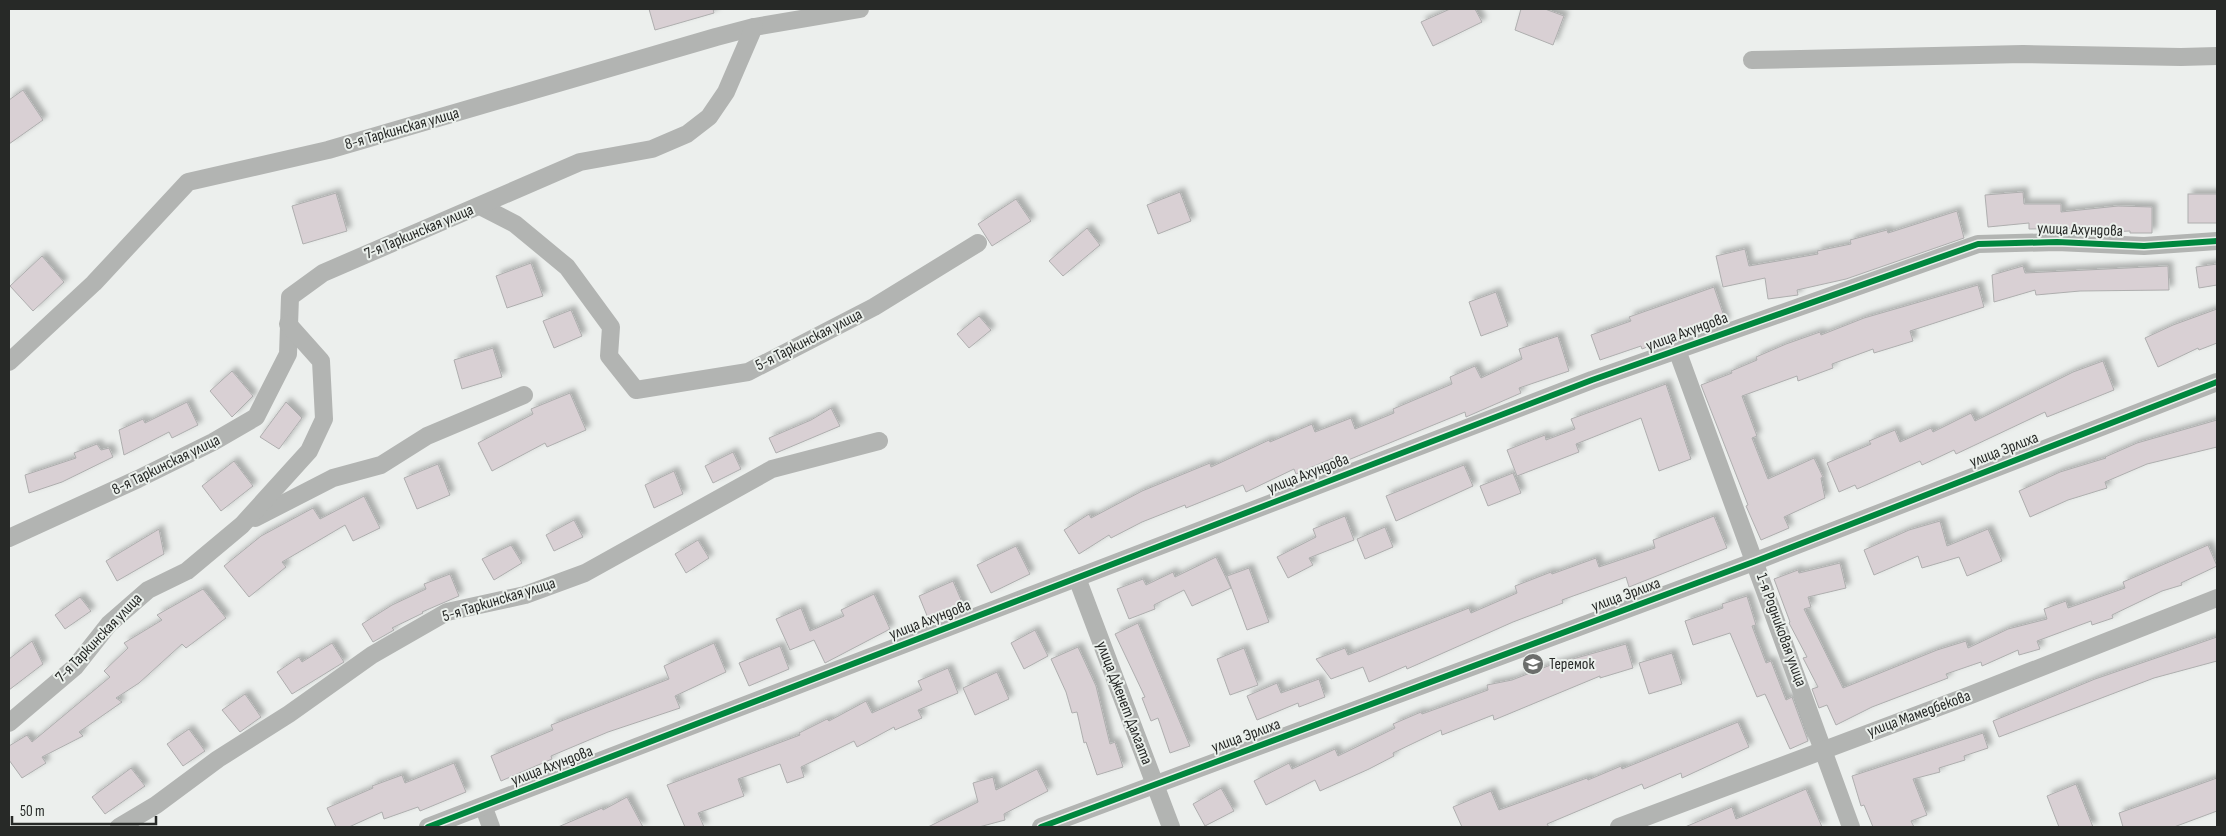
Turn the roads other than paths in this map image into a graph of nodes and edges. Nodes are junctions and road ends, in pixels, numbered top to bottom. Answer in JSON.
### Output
{"nodes":[{"id":1,"x":860,"y":9,"type":"edge"},
{"id":2,"x":754,"y":28,"type":"junction"},
{"id":3,"x":2217,"y":56,"type":"edge"},
{"id":4,"x":1752,"y":60,"type":"dead end"},
{"id":5,"x":480,"y":206,"type":"junction"},
{"id":6,"x":2217,"y":241,"type":"edge"},
{"id":7,"x":978,"y":243,"type":"dead end"},
{"id":8,"x":288,"y":324,"type":"junction"},
{"id":9,"x":1677,"y":350,"type":"junction"},
{"id":10,"x":9,"y":362,"type":"edge"},
{"id":11,"x":2217,"y":382,"type":"edge"},
{"id":12,"x":524,"y":395,"type":"dead end"},
{"id":13,"x":879,"y":441,"type":"dead end"},
{"id":14,"x":242,"y":525,"type":"junction"},
{"id":15,"x":9,"y":538,"type":"edge"},
{"id":16,"x":1756,"y":561,"type":"junction"},
{"id":17,"x":1077,"y":578,"type":"junction"},
{"id":18,"x":2217,"y":598,"type":"edge"},
{"id":19,"x":9,"y":723,"type":"edge"},
{"id":20,"x":1824,"y":749,"type":"junction"},
{"id":21,"x":1155,"y":785,"type":"junction"},
{"id":22,"x":484,"y":808,"type":"junction"},
{"id":23,"x":119,"y":827,"type":"edge"},
{"id":24,"x":428,"y":827,"type":"edge"},
{"id":25,"x":491,"y":827,"type":"edge"},
{"id":26,"x":1041,"y":827,"type":"edge"},
{"id":27,"x":1171,"y":827,"type":"edge"},
{"id":28,"x":1619,"y":827,"type":"edge"},
{"id":29,"x":1851,"y":827,"type":"edge"}],
"edges":[{"from":1,"to":2,"type":"street","name":"8-я Таркинская улица"},
{"from":2,"to":5,"type":"street","name":"7-я Таркинская улица"},
{"from":2,"to":10,"type":"street","name":"8-я Таркинская улица"},
{"from":3,"to":4,"type":"street"},
{"from":5,"to":7,"type":"street","name":"5-я Таркинская улица"},
{"from":5,"to":8,"type":"street","name":"7-я Таркинская улица"},
{"from":6,"to":9,"type":"street","name":"улица Ахундова"},
{"from":8,"to":14,"type":"street","name":"7-я Таркинская улица"},
{"from":8,"to":15,"type":"street","name":"8-я Таркинская улица"},
{"from":9,"to":16,"type":"street","name":"1-я Родниковая улица"},
{"from":9,"to":17,"type":"street","name":"улица Ахундова"},
{"from":11,"to":16,"type":"street","name":"улица Эрлиха"},
{"from":12,"to":14,"type":"street","name":"7-я Таркинская улица"},
{"from":13,"to":23,"type":"street","name":"5-я Таркинская улица"},
{"from":14,"to":19,"type":"street","name":"7-я Таркинская улица"},
{"from":16,"to":20,"type":"street","name":"1-я Родниковая улица"},
{"from":16,"to":21,"type":"street","name":"улица Эрлиха"},
{"from":17,"to":21,"type":"street","name":"улица Дженет Далгата"},
{"from":17,"to":22,"type":"street","name":"улица Ахундова"},
{"from":18,"to":20,"type":"street","name":"улица Мамедбекова"},
{"from":20,"to":28,"type":"street","name":"улица Мамедбекова"},
{"from":20,"to":29,"type":"street","name":"1-я Родниковая улица"},
{"from":21,"to":26,"type":"street","name":"улица Эрлиха"},
{"from":21,"to":27,"type":"street","name":"улица Дженет Далгата"},
{"from":22,"to":24,"type":"street","name":"улица Ахундова"},
{"from":22,"to":25,"type":"street"}]}
